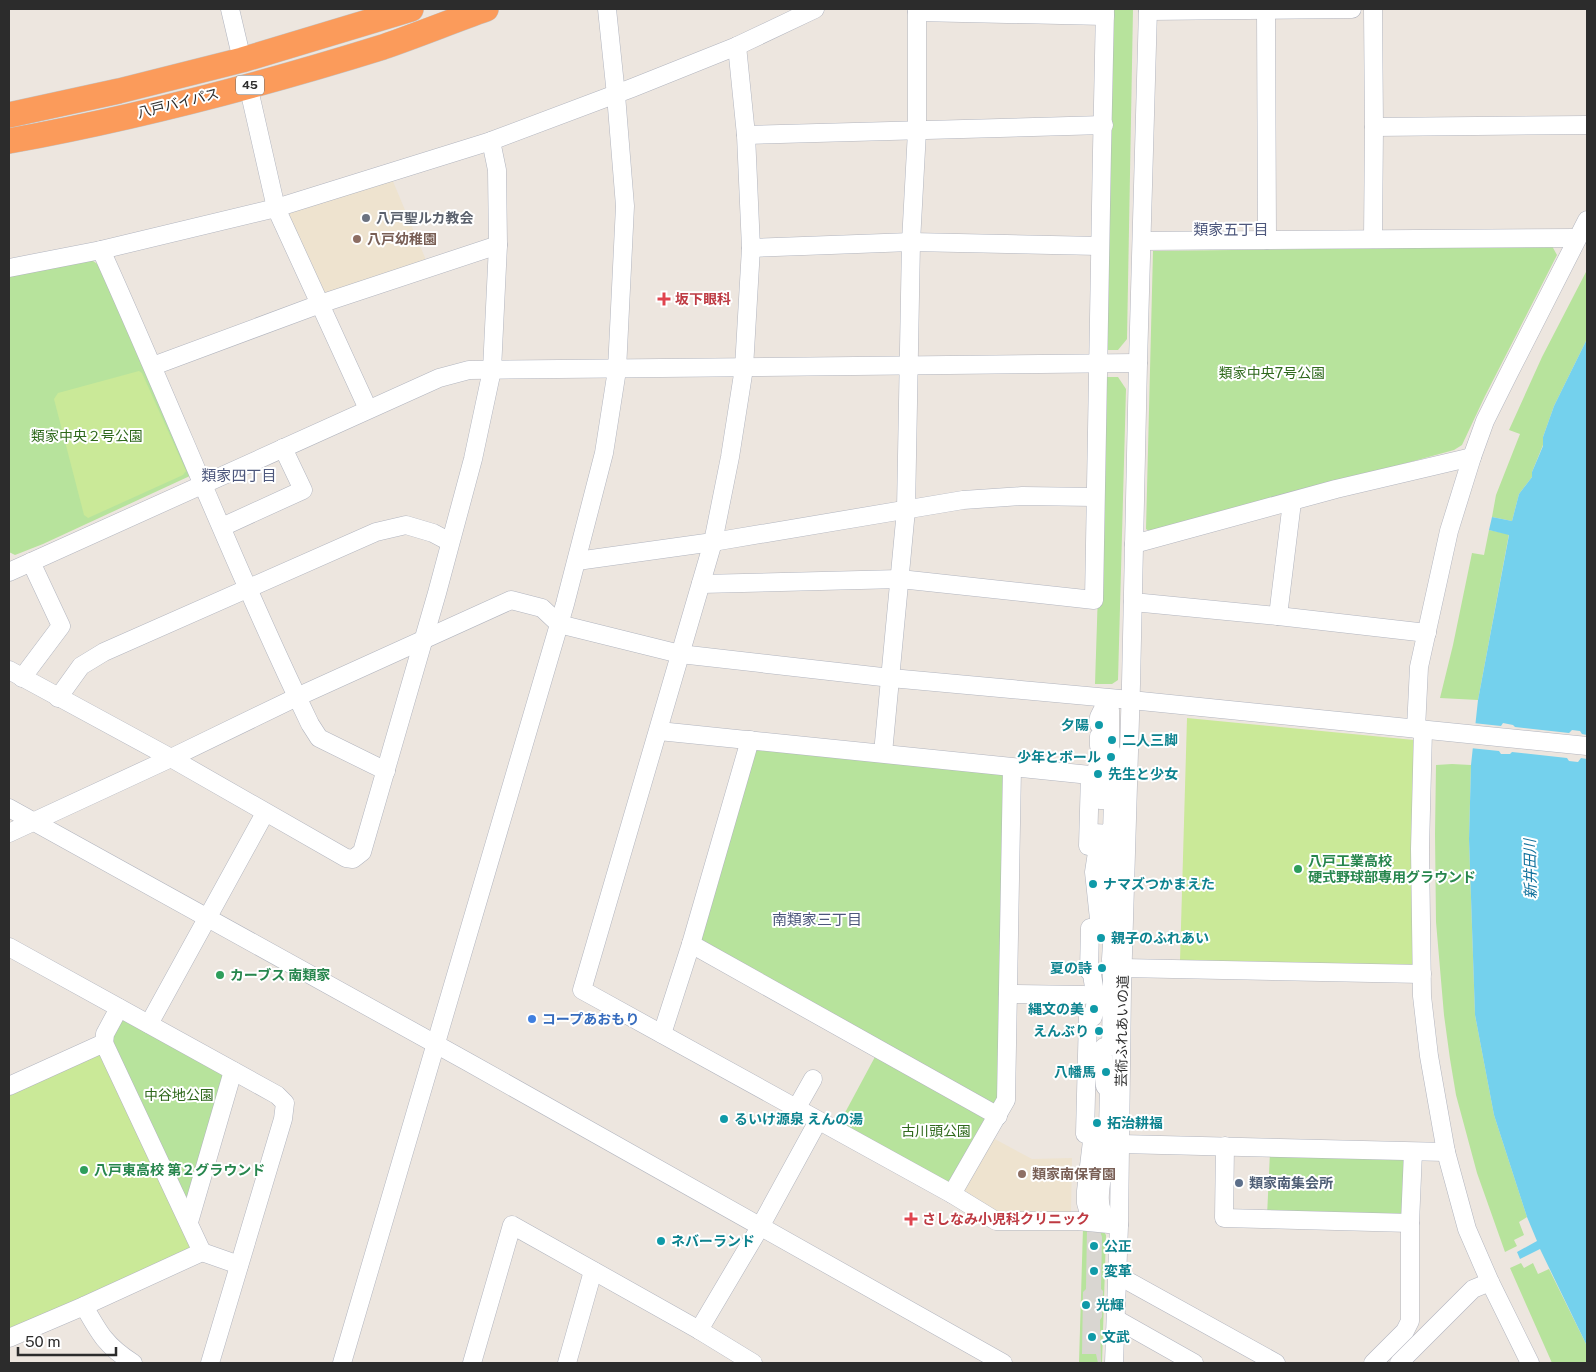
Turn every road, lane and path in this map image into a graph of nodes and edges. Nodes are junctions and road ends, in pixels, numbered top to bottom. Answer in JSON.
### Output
{"nodes":[{"id":1,"x":230,"y":9,"type":"edge"},
{"id":2,"x":411,"y":9,"type":"edge"},
{"id":3,"x":486,"y":9,"type":"edge"},
{"id":4,"x":607,"y":9,"type":"edge"},
{"id":5,"x":815,"y":9,"type":"edge"},
{"id":6,"x":1266,"y":9,"type":"edge"},
{"id":7,"x":1352,"y":9,"type":"edge"},
{"id":8,"x":1373,"y":9,"type":"edge"},
{"id":9,"x":917,"y":10,"type":"edge"},
{"id":10,"x":1148,"y":10,"type":"edge"},
{"id":11,"x":1105,"y":12,"type":"edge"},
{"id":12,"x":737,"y":46,"type":"junction"},
{"id":13,"x":242,"y":60,"type":"junction"},
{"id":14,"x":248,"y":85,"type":"junction"},
{"id":15,"x":616,"y":95,"type":"junction"},
{"id":16,"x":9,"y":115,"type":"edge"},
{"id":17,"x":1104,"y":125,"type":"junction"},
{"id":18,"x":1587,"y":125,"type":"edge"},
{"id":19,"x":1374,"y":127,"type":"junction"},
{"id":20,"x":916,"y":131,"type":"junction"},
{"id":21,"x":746,"y":135,"type":"junction"},
{"id":22,"x":9,"y":141,"type":"edge"},
{"id":23,"x":491,"y":141,"type":"junction"},
{"id":24,"x":276,"y":208,"type":"junction"},
{"id":25,"x":1587,"y":220,"type":"edge"},
{"id":26,"x":1577,"y":238,"type":"junction"},
{"id":27,"x":1373,"y":239,"type":"junction"},
{"id":28,"x":1267,"y":240,"type":"junction"},
{"id":29,"x":1142,"y":241,"type":"junction"},
{"id":30,"x":911,"y":242,"type":"junction"},
{"id":31,"x":498,"y":245,"type":"junction"},
{"id":32,"x":1099,"y":246,"type":"junction"},
{"id":33,"x":751,"y":248,"type":"junction"},
{"id":34,"x":101,"y":250,"type":"junction"},
{"id":35,"x":9,"y":268,"type":"edge"},
{"id":36,"x":320,"y":304,"type":"junction"},
{"id":37,"x":1097,"y":363,"type":"junction"},
{"id":38,"x":1138,"y":363,"type":"junction"},
{"id":39,"x":153,"y":366,"type":"junction"},
{"id":40,"x":908,"y":366,"type":"junction"},
{"id":41,"x":744,"y":368,"type":"junction"},
{"id":42,"x":492,"y":370,"type":"junction"},
{"id":43,"x":617,"y":370,"type":"junction"},
{"id":44,"x":368,"y":409,"type":"junction"},
{"id":45,"x":283,"y":448,"type":"junction"},
{"id":46,"x":1472,"y":457,"type":"junction"},
{"id":47,"x":204,"y":484,"type":"junction"},
{"id":48,"x":1095,"y":497,"type":"junction"},
{"id":49,"x":1292,"y":502,"type":"junction"},
{"id":50,"x":906,"y":510,"type":"junction"},
{"id":51,"x":222,"y":526,"type":"junction"},
{"id":52,"x":450,"y":542,"type":"junction"},
{"id":53,"x":713,"y":542,"type":"junction"},
{"id":54,"x":1134,"y":544,"type":"junction"},
{"id":55,"x":31,"y":562,"type":"junction"},
{"id":56,"x":577,"y":562,"type":"junction"},
{"id":57,"x":9,"y":572,"type":"edge"},
{"id":58,"x":900,"y":579,"type":"junction"},
{"id":59,"x":701,"y":584,"type":"junction"},
{"id":60,"x":248,"y":588,"type":"junction"},
{"id":61,"x":1133,"y":602,"type":"junction"},
{"id":62,"x":1278,"y":616,"type":"junction"},
{"id":63,"x":559,"y":624,"type":"junction"},
{"id":64,"x":1427,"y":633,"type":"junction"},
{"id":65,"x":424,"y":640,"type":"junction"},
{"id":66,"x":680,"y":654,"type":"junction"},
{"id":67,"x":16,"y":674,"type":"edge"},
{"id":68,"x":891,"y":678,"type":"junction"},
{"id":69,"x":298,"y":697,"type":"junction"},
{"id":70,"x":58,"y":698,"type":"junction"},
{"id":71,"x":1131,"y":700,"type":"junction"},
{"id":72,"x":1110,"y":710,"type":"joint"},
{"id":73,"x":1420,"y":729,"type":"junction"},
{"id":74,"x":659,"y":732,"type":"junction"},
{"id":75,"x":750,"y":740,"type":"junction"},
{"id":76,"x":1587,"y":746,"type":"edge"},
{"id":77,"x":883,"y":753,"type":"junction"},
{"id":78,"x":171,"y":758,"type":"junction"},
{"id":79,"x":1012,"y":768,"type":"junction"},
{"id":80,"x":386,"y":771,"type":"junction"},
{"id":81,"x":9,"y":808,"type":"edge"},
{"id":82,"x":265,"y":813,"type":"junction"},
{"id":83,"x":33,"y":822,"type":"junction"},
{"id":84,"x":9,"y":833,"type":"edge"},
{"id":85,"x":207,"y":918,"type":"junction"},
{"id":86,"x":691,"y":944,"type":"junction"},
{"id":87,"x":9,"y":947,"type":"edge"},
{"id":88,"x":1123,"y":968,"type":"junction"},
{"id":89,"x":1422,"y":974,"type":"junction"},
{"id":90,"x":1008,"y":994,"type":"junction"},
{"id":91,"x":1084,"y":995,"type":"junction"},
{"id":92,"x":119,"y":1008,"type":"junction"},
{"id":93,"x":149,"y":1024,"type":"junction"},
{"id":94,"x":662,"y":1034,"type":"junction"},
{"id":95,"x":104,"y":1043,"type":"junction"},
{"id":96,"x":435,"y":1045,"type":"junction"},
{"id":97,"x":234,"y":1071,"type":"junction"},
{"id":98,"x":813,"y":1079,"type":"dead end"},
{"id":99,"x":9,"y":1086,"type":"edge"},
{"id":100,"x":796,"y":1109,"type":"junction"},
{"id":101,"x":998,"y":1116,"type":"junction"},
{"id":102,"x":818,"y":1121,"type":"junction"},
{"id":103,"x":1120,"y":1144,"type":"junction"},
{"id":104,"x":1225,"y":1146,"type":"junction"},
{"id":105,"x":1412,"y":1152,"type":"junction"},
{"id":106,"x":1446,"y":1152,"type":"junction"},
{"id":107,"x":952,"y":1194,"type":"junction"},
{"id":108,"x":189,"y":1222,"type":"junction"},
{"id":109,"x":1078,"y":1222,"type":"junction"},
{"id":110,"x":1410,"y":1223,"type":"junction"},
{"id":111,"x":1119,"y":1225,"type":"junction"},
{"id":112,"x":760,"y":1227,"type":"junction"},
{"id":113,"x":202,"y":1252,"type":"junction"},
{"id":114,"x":239,"y":1265,"type":"junction"},
{"id":115,"x":593,"y":1271,"type":"junction"},
{"id":116,"x":1117,"y":1276,"type":"junction"},
{"id":117,"x":1490,"y":1282,"type":"junction"},
{"id":118,"x":84,"y":1306,"type":"junction"},
{"id":119,"x":1116,"y":1319,"type":"junction"},
{"id":120,"x":699,"y":1330,"type":"junction"},
{"id":121,"x":9,"y":1338,"type":"edge"},
{"id":122,"x":133,"y":1363,"type":"edge"},
{"id":123,"x":210,"y":1363,"type":"edge"},
{"id":124,"x":342,"y":1363,"type":"edge"},
{"id":125,"x":472,"y":1363,"type":"edge"},
{"id":126,"x":567,"y":1363,"type":"edge"},
{"id":127,"x":753,"y":1363,"type":"edge"},
{"id":128,"x":1003,"y":1363,"type":"edge"},
{"id":129,"x":1114,"y":1363,"type":"edge"},
{"id":130,"x":1194,"y":1363,"type":"edge"},
{"id":131,"x":1276,"y":1363,"type":"edge"},
{"id":132,"x":1373,"y":1363,"type":"edge"},
{"id":133,"x":1399,"y":1363,"type":"edge"},
{"id":134,"x":1530,"y":1363,"type":"edge"}],
"edges":[{"from":1,"to":13,"type":"street"},
{"from":2,"to":13,"type":"highway","name":"八戸バイパス","number":"45"},
{"from":3,"to":14,"type":"highway","name":"八戸バイパス","number":"45"},
{"from":4,"to":15,"type":"street"},
{"from":5,"to":12,"type":"street"},
{"from":6,"to":7,"type":"street"},
{"from":6,"to":10,"type":"street"},
{"from":6,"to":28,"type":"street"},
{"from":8,"to":19,"type":"street"},
{"from":9,"to":11,"type":"street"},
{"from":9,"to":20,"type":"street"},
{"from":10,"to":29,"type":"street","name":"芸術ふれあいの道"},
{"from":11,"to":17,"type":"street"},
{"from":12,"to":15,"type":"street"},
{"from":12,"to":21,"type":"street"},
{"from":13,"to":16,"type":"highway","name":"八戸バイパス","number":"45"},
{"from":14,"to":22,"type":"highway","name":"八戸バイパス","number":"45"},
{"from":14,"to":24,"type":"street"},
{"from":15,"to":23,"type":"street"},
{"from":15,"to":43,"type":"street"},
{"from":17,"to":20,"type":"street"},
{"from":17,"to":32,"type":"street"},
{"from":18,"to":19,"type":"street"},
{"from":19,"to":27,"type":"street"},
{"from":20,"to":21,"type":"street"},
{"from":20,"to":30,"type":"street"},
{"from":21,"to":33,"type":"street"},
{"from":23,"to":24,"type":"street"},
{"from":23,"to":31,"type":"street"},
{"from":24,"to":34,"type":"street"},
{"from":24,"to":36,"type":"street"},
{"from":25,"to":26,"type":"street"},
{"from":26,"to":27,"type":"street"},
{"from":26,"to":46,"type":"street"},
{"from":27,"to":28,"type":"street"},
{"from":28,"to":29,"type":"street"},
{"from":29,"to":38,"type":"street","name":"芸術ふれあいの道"},
{"from":30,"to":32,"type":"street"},
{"from":30,"to":33,"type":"street"},
{"from":30,"to":40,"type":"street"},
{"from":31,"to":36,"type":"street"},
{"from":31,"to":42,"type":"street"},
{"from":32,"to":37,"type":"street"},
{"from":33,"to":41,"type":"street"},
{"from":34,"to":35,"type":"street"},
{"from":34,"to":39,"type":"street"},
{"from":36,"to":39,"type":"street"},
{"from":36,"to":44,"type":"street"},
{"from":37,"to":38,"type":"street"},
{"from":37,"to":40,"type":"street"},
{"from":37,"to":48,"type":"street"},
{"from":38,"to":54,"type":"street","name":"芸術ふれあいの道"},
{"from":39,"to":47,"type":"street"},
{"from":40,"to":41,"type":"street"},
{"from":40,"to":50,"type":"street"},
{"from":41,"to":43,"type":"street"},
{"from":41,"to":53,"type":"street"},
{"from":42,"to":43,"type":"street"},
{"from":42,"to":44,"type":"street"},
{"from":42,"to":52,"type":"street"},
{"from":43,"to":56,"type":"street"},
{"from":44,"to":45,"type":"street"},
{"from":45,"to":47,"type":"street"},
{"from":45,"to":51,"type":"street"},
{"from":46,"to":49,"type":"street"},
{"from":46,"to":64,"type":"street"},
{"from":47,"to":51,"type":"street"},
{"from":47,"to":55,"type":"street"},
{"from":48,"to":50,"type":"street"},
{"from":48,"to":58,"type":"street"},
{"from":49,"to":54,"type":"street"},
{"from":49,"to":62,"type":"street"},
{"from":50,"to":53,"type":"street"},
{"from":50,"to":58,"type":"street"},
{"from":51,"to":60,"type":"street"},
{"from":52,"to":60,"type":"street"},
{"from":52,"to":65,"type":"street"},
{"from":53,"to":56,"type":"street"},
{"from":53,"to":59,"type":"street"},
{"from":54,"to":61,"type":"street","name":"芸術ふれあいの道"},
{"from":55,"to":57,"type":"street"},
{"from":55,"to":67,"type":"street"},
{"from":56,"to":63,"type":"street"},
{"from":58,"to":59,"type":"street"},
{"from":58,"to":68,"type":"street"},
{"from":59,"to":66,"type":"street"},
{"from":60,"to":69,"type":"street"},
{"from":60,"to":70,"type":"street"},
{"from":61,"to":62,"type":"street"},
{"from":61,"to":71,"type":"street","name":"芸術ふれあいの道"},
{"from":62,"to":64,"type":"street"},
{"from":63,"to":65,"type":"street"},
{"from":63,"to":66,"type":"street"},
{"from":63,"to":96,"type":"street"},
{"from":64,"to":73,"type":"street"},
{"from":65,"to":69,"type":"street"},
{"from":65,"to":80,"type":"street"},
{"from":66,"to":68,"type":"street"},
{"from":66,"to":74,"type":"street"},
{"from":67,"to":70,"type":"street"},
{"from":68,"to":71,"type":"street"},
{"from":68,"to":77,"type":"street"},
{"from":69,"to":78,"type":"street"},
{"from":69,"to":80,"type":"street"},
{"from":70,"to":78,"type":"street"},
{"from":71,"to":73,"type":"street"},
{"from":71,"to":88,"type":"street","name":"芸術ふれあいの道"},
{"from":72,"to":72,"type":"street"},
{"from":73,"to":76,"type":"street"},
{"from":73,"to":89,"type":"street"},
{"from":74,"to":75,"type":"street"},
{"from":74,"to":94,"type":"street"},
{"from":75,"to":77,"type":"street"},
{"from":75,"to":86,"type":"street"},
{"from":77,"to":79,"type":"street"},
{"from":78,"to":82,"type":"street"},
{"from":78,"to":83,"type":"street"},
{"from":79,"to":90,"type":"street"},
{"from":79,"to":91,"type":"street"},
{"from":80,"to":82,"type":"street"},
{"from":81,"to":83,"type":"street"},
{"from":82,"to":85,"type":"street"},
{"from":83,"to":84,"type":"street"},
{"from":83,"to":85,"type":"street"},
{"from":85,"to":93,"type":"street"},
{"from":85,"to":96,"type":"street"},
{"from":86,"to":94,"type":"street"},
{"from":86,"to":101,"type":"street"},
{"from":87,"to":92,"type":"street"},
{"from":88,"to":89,"type":"street"},
{"from":88,"to":103,"type":"street","name":"芸術ふれあいの道"},
{"from":89,"to":106,"type":"street"},
{"from":90,"to":91,"type":"street"},
{"from":90,"to":101,"type":"street"},
{"from":91,"to":109,"type":"street"},
{"from":92,"to":93,"type":"street"},
{"from":92,"to":95,"type":"street"},
{"from":93,"to":97,"type":"street"},
{"from":94,"to":100,"type":"street"},
{"from":95,"to":99,"type":"street"},
{"from":95,"to":108,"type":"street"},
{"from":96,"to":112,"type":"street"},
{"from":96,"to":124,"type":"street"},
{"from":97,"to":108,"type":"street"},
{"from":97,"to":114,"type":"street"},
{"from":98,"to":100,"type":"street"},
{"from":100,"to":102,"type":"street"},
{"from":101,"to":107,"type":"street"},
{"from":102,"to":107,"type":"street"},
{"from":102,"to":112,"type":"street"},
{"from":103,"to":104,"type":"street"},
{"from":103,"to":111,"type":"street","name":"芸術ふれあいの道"},
{"from":104,"to":105,"type":"street"},
{"from":104,"to":110,"type":"street"},
{"from":105,"to":106,"type":"street"},
{"from":105,"to":110,"type":"street"},
{"from":106,"to":117,"type":"street"},
{"from":107,"to":109,"type":"street"},
{"from":108,"to":113,"type":"street"},
{"from":109,"to":111,"type":"street"},
{"from":110,"to":132,"type":"street"},
{"from":111,"to":116,"type":"street","name":"芸術ふれあいの道"},
{"from":112,"to":120,"type":"street"},
{"from":112,"to":128,"type":"street"},
{"from":113,"to":114,"type":"street"},
{"from":113,"to":118,"type":"street"},
{"from":114,"to":123,"type":"street"},
{"from":115,"to":120,"type":"street"},
{"from":115,"to":125,"type":"street"},
{"from":115,"to":126,"type":"street"},
{"from":116,"to":119,"type":"street","name":"芸術ふれあいの道"},
{"from":116,"to":131,"type":"street"},
{"from":117,"to":133,"type":"street"},
{"from":117,"to":134,"type":"street"},
{"from":118,"to":121,"type":"street"},
{"from":118,"to":122,"type":"street"},
{"from":119,"to":129,"type":"street","name":"芸術ふれあいの道"},
{"from":119,"to":130,"type":"street"},
{"from":120,"to":127,"type":"street"}]}
